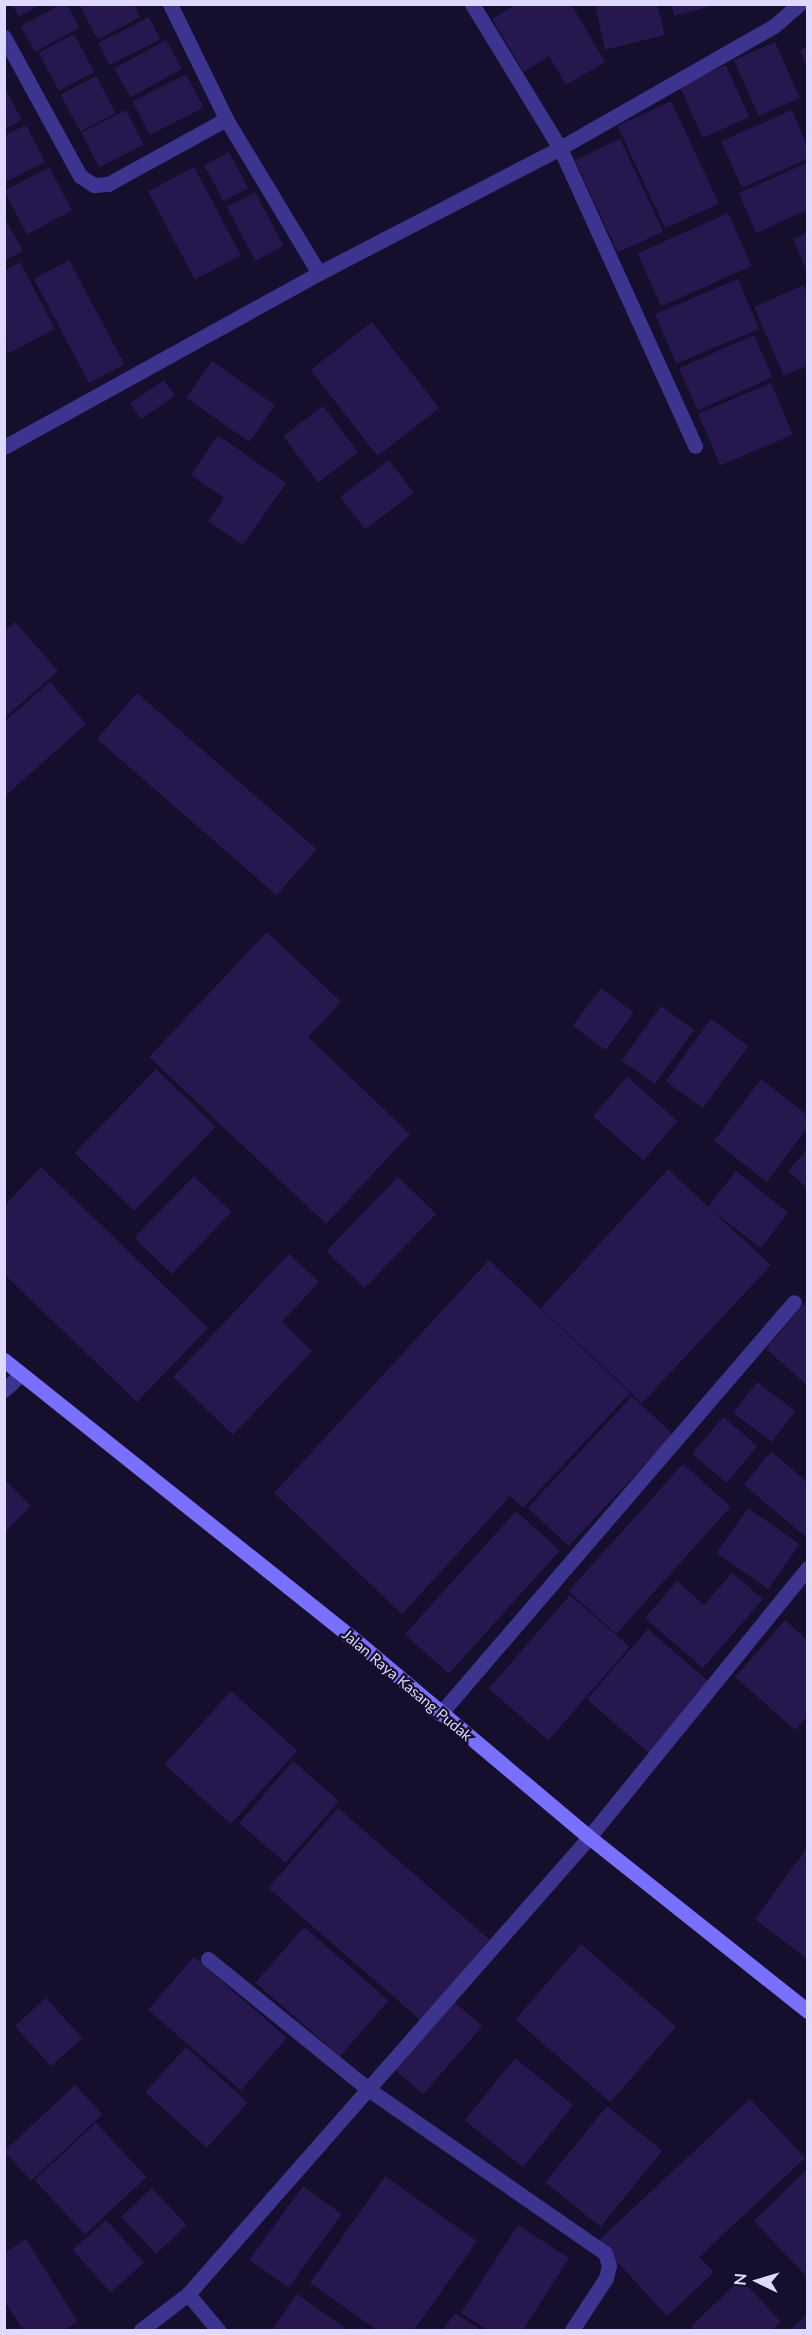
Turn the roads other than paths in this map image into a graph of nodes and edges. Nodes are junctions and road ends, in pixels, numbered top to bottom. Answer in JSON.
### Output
{"nodes":[{"id":1,"x":170,"y":4,"type":"edge"},
{"id":2,"x":472,"y":4,"type":"edge"},
{"id":3,"x":799,"y":4,"type":"edge"},
{"id":4,"x":4,"y":37,"type":"edge"},
{"id":5,"x":226,"y":119,"type":"junction"},
{"id":6,"x":560,"y":148,"type":"junction"},
{"id":7,"x":319,"y":273,"type":"junction"},
{"id":8,"x":695,"y":446,"type":"dead end"},
{"id":9,"x":4,"y":447,"type":"edge"},
{"id":10,"x":794,"y":1302,"type":"dead end"},
{"id":11,"x":4,"y":1360,"type":"edge"},
{"id":12,"x":21,"y":1374,"type":"junction"},
{"id":13,"x":4,"y":1390,"type":"edge"},
{"id":14,"x":807,"y":1569,"type":"edge"},
{"id":15,"x":440,"y":1714,"type":"junction"},
{"id":16,"x":589,"y":1837,"type":"junction"},
{"id":17,"x":208,"y":1959,"type":"dead end"},
{"id":18,"x":807,"y":2011,"type":"edge"},
{"id":19,"x":368,"y":2089,"type":"junction"},
{"id":20,"x":188,"y":2294,"type":"junction"},
{"id":21,"x":141,"y":2331,"type":"edge"},
{"id":22,"x":218,"y":2331,"type":"edge"},
{"id":23,"x":572,"y":2331,"type":"edge"}],
"edges":[{"from":1,"to":5,"type":"street"},
{"from":2,"to":6,"type":"street"},
{"from":3,"to":6,"type":"street"},
{"from":4,"to":5,"type":"street"},
{"from":5,"to":7,"type":"street"},
{"from":6,"to":7,"type":"street"},
{"from":6,"to":8,"type":"street"},
{"from":7,"to":9,"type":"street"},
{"from":10,"to":15,"type":"street"},
{"from":11,"to":12,"type":"street","name":"Jalan Raya Kasang Pudak"},
{"from":12,"to":13,"type":"street"},
{"from":12,"to":15,"type":"street","name":"Jalan Raya Kasang Pudak"},
{"from":14,"to":16,"type":"street"},
{"from":15,"to":16,"type":"street","name":"Jalan Raya Kasang Pudak"},
{"from":16,"to":18,"type":"street","name":"Jalan Raya Kasang Pudak"},
{"from":16,"to":19,"type":"street"},
{"from":17,"to":19,"type":"street"},
{"from":19,"to":20,"type":"street"},
{"from":19,"to":23,"type":"street"},
{"from":20,"to":21,"type":"street"},
{"from":20,"to":22,"type":"street"}]}
